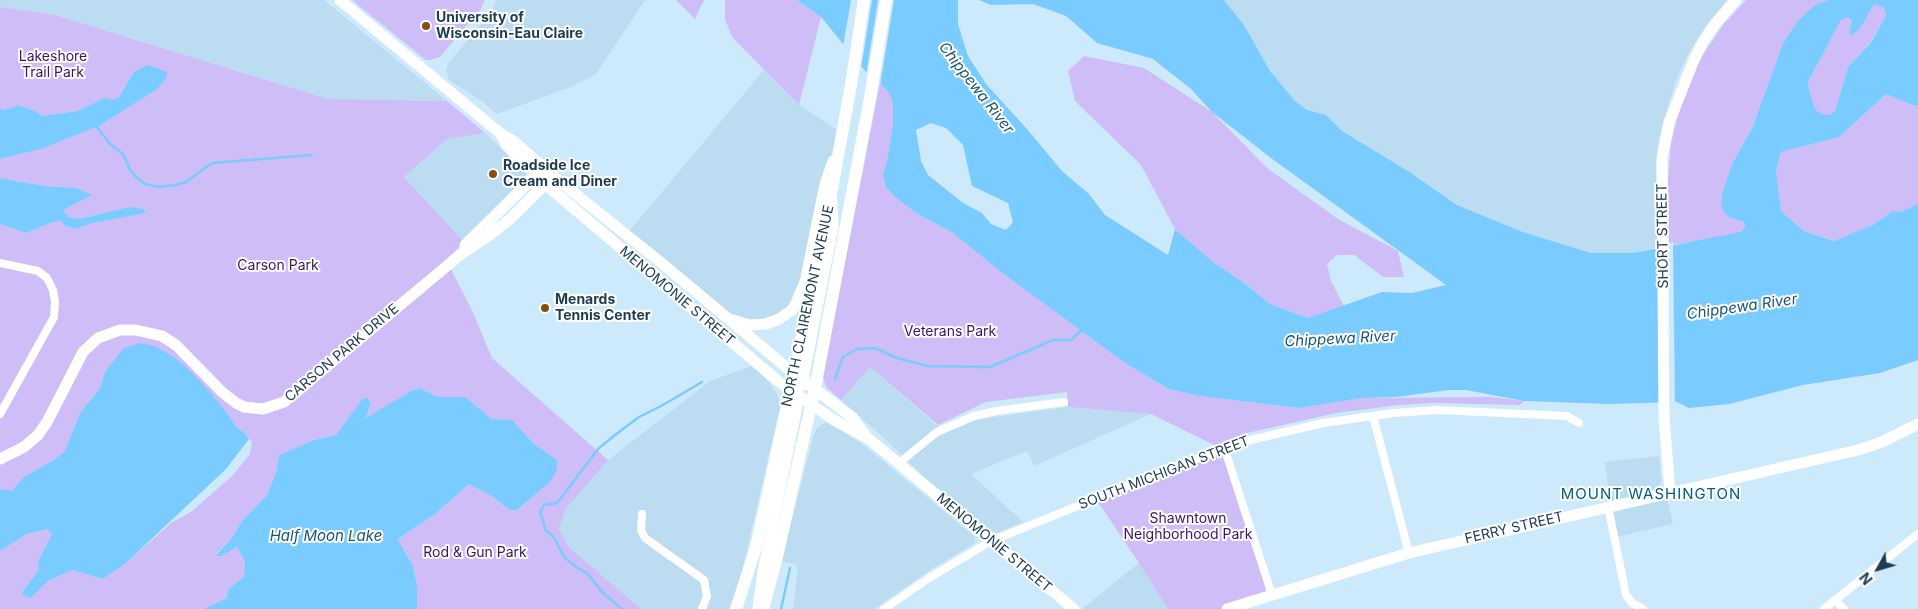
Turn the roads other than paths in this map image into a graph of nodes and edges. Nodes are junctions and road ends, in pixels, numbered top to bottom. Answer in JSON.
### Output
{"nodes":[{"id":1,"x":340,"y":0,"type":"edge"},
{"id":2,"x":864,"y":0,"type":"edge"},
{"id":3,"x":886,"y":0,"type":"edge"},
{"id":4,"x":1736,"y":0,"type":"edge"},
{"id":5,"x":842,"y":133,"type":"junction"},
{"id":6,"x":540,"y":171,"type":"junction"},
{"id":7,"x":549,"y":180,"type":"junction"},
{"id":8,"x":460,"y":254,"type":"junction"},
{"id":9,"x":0,"y":263,"type":"edge"},
{"id":10,"x":724,"y":316,"type":"junction"},
{"id":11,"x":799,"y":377,"type":"junction"},
{"id":12,"x":815,"y":388,"type":"junction"},
{"id":13,"x":794,"y":393,"type":"junction"},
{"id":14,"x":1064,"y":402,"type":"dead end"},
{"id":15,"x":811,"y":405,"type":"junction"},
{"id":16,"x":0,"y":414,"type":"edge"},
{"id":17,"x":1373,"y":416,"type":"junction"},
{"id":18,"x":1579,"y":423,"type":"dead end"},
{"id":19,"x":1918,"y":424,"type":"edge"},
{"id":20,"x":869,"y":439,"type":"junction"},
{"id":21,"x":1224,"y":447,"type":"junction"},
{"id":22,"x":0,"y":460,"type":"edge"},
{"id":23,"x":899,"y":463,"type":"junction"},
{"id":24,"x":1670,"y":492,"type":"junction"},
{"id":25,"x":1608,"y":506,"type":"junction"},
{"id":26,"x":642,"y":514,"type":"dead end"},
{"id":27,"x":1918,"y":534,"type":"edge"},
{"id":28,"x":991,"y":541,"type":"junction"},
{"id":29,"x":1409,"y":552,"type":"junction"},
{"id":30,"x":750,"y":568,"type":"junction"},
{"id":31,"x":1272,"y":595,"type":"junction"},
{"id":32,"x":1835,"y":600,"type":"junction"},
{"id":33,"x":890,"y":607,"type":"edge"},
{"id":34,"x":702,"y":609,"type":"edge"},
{"id":35,"x":736,"y":609,"type":"edge"},
{"id":36,"x":746,"y":609,"type":"edge"},
{"id":37,"x":758,"y":609,"type":"edge"},
{"id":38,"x":763,"y":609,"type":"edge"},
{"id":39,"x":1074,"y":609,"type":"edge"},
{"id":40,"x":1227,"y":609,"type":"edge"},
{"id":41,"x":1643,"y":609,"type":"edge"},
{"id":42,"x":1824,"y":609,"type":"edge"},
{"id":43,"x":1844,"y":609,"type":"edge"}],
"edges":[{"from":1,"to":6,"type":"main road","name":"MENOMONIE STREET"},
{"from":2,"to":5,"type":"main road","name":"NORTH CLAIREMONT AVENUE"},
{"from":3,"to":12,"type":"main road","name":"NORTH CLAIREMONT AVENUE"},
{"from":4,"to":24,"type":"main road","name":"SHORT STREET"},
{"from":5,"to":10,"type":"main road"},
{"from":5,"to":11,"type":"main road","name":"NORTH CLAIREMONT AVENUE"},
{"from":6,"to":7,"type":"main road","name":"MENOMONIE STREET"},
{"from":6,"to":8,"type":"main road","name":"CARSON PARK DRIVE"},
{"from":7,"to":8,"type":"main road","name":"CARSON PARK DRIVE"},
{"from":7,"to":10,"type":"main road","name":"MENOMONIE STREET"},
{"from":7,"to":13,"type":"main road","name":"MENOMONIE STREET"},
{"from":8,"to":22,"type":"main road","name":"CARSON PARK DRIVE"},
{"from":9,"to":16,"type":"street"},
{"from":10,"to":11,"type":"main road","name":"MENOMONIE STREET"},
{"from":11,"to":12,"type":"main road","name":"MENOMONIE STREET"},
{"from":11,"to":13,"type":"main road","name":"NORTH CLAIREMONT AVENUE"},
{"from":11,"to":15,"type":"main road"},
{"from":12,"to":15,"type":"main road","name":"NORTH CLAIREMONT AVENUE"},
{"from":12,"to":20,"type":"main road","name":"MENOMONIE STREET"},
{"from":13,"to":15,"type":"main road","name":"MENOMONIE STREET"},
{"from":13,"to":30,"type":"main road","name":"NORTH CLAIREMONT AVENUE"},
{"from":13,"to":37,"type":"main road"},
{"from":14,"to":23,"type":"street"},
{"from":15,"to":20,"type":"main road","name":"MENOMONIE STREET"},
{"from":15,"to":38,"type":"main road","name":"NORTH CLAIREMONT AVENUE"},
{"from":17,"to":18,"type":"street","name":"SOUTH MICHIGAN STREET"},
{"from":17,"to":21,"type":"street","name":"SOUTH MICHIGAN STREET"},
{"from":17,"to":29,"type":"street"},
{"from":19,"to":24,"type":"main road","name":"FERRY STREET"},
{"from":20,"to":23,"type":"main road","name":"MENOMONIE STREET"},
{"from":21,"to":28,"type":"street","name":"SOUTH MICHIGAN STREET"},
{"from":21,"to":31,"type":"street"},
{"from":23,"to":28,"type":"main road","name":"MENOMONIE STREET"},
{"from":24,"to":25,"type":"main road","name":"FERRY STREET"},
{"from":25,"to":29,"type":"main road","name":"FERRY STREET"},
{"from":25,"to":41,"type":"street"},
{"from":26,"to":34,"type":"street"},
{"from":27,"to":32,"type":"street"},
{"from":28,"to":33,"type":"street","name":"SOUTH MICHIGAN STREET"},
{"from":28,"to":39,"type":"main road","name":"MENOMONIE STREET"},
{"from":29,"to":31,"type":"main road","name":"FERRY STREET"},
{"from":30,"to":35,"type":"main road","name":"NORTH CLAIREMONT AVENUE"},
{"from":30,"to":36,"type":"main road"},
{"from":31,"to":40,"type":"main road","name":"FERRY STREET"},
{"from":32,"to":42,"type":"street"},
{"from":32,"to":43,"type":"street"}]}
